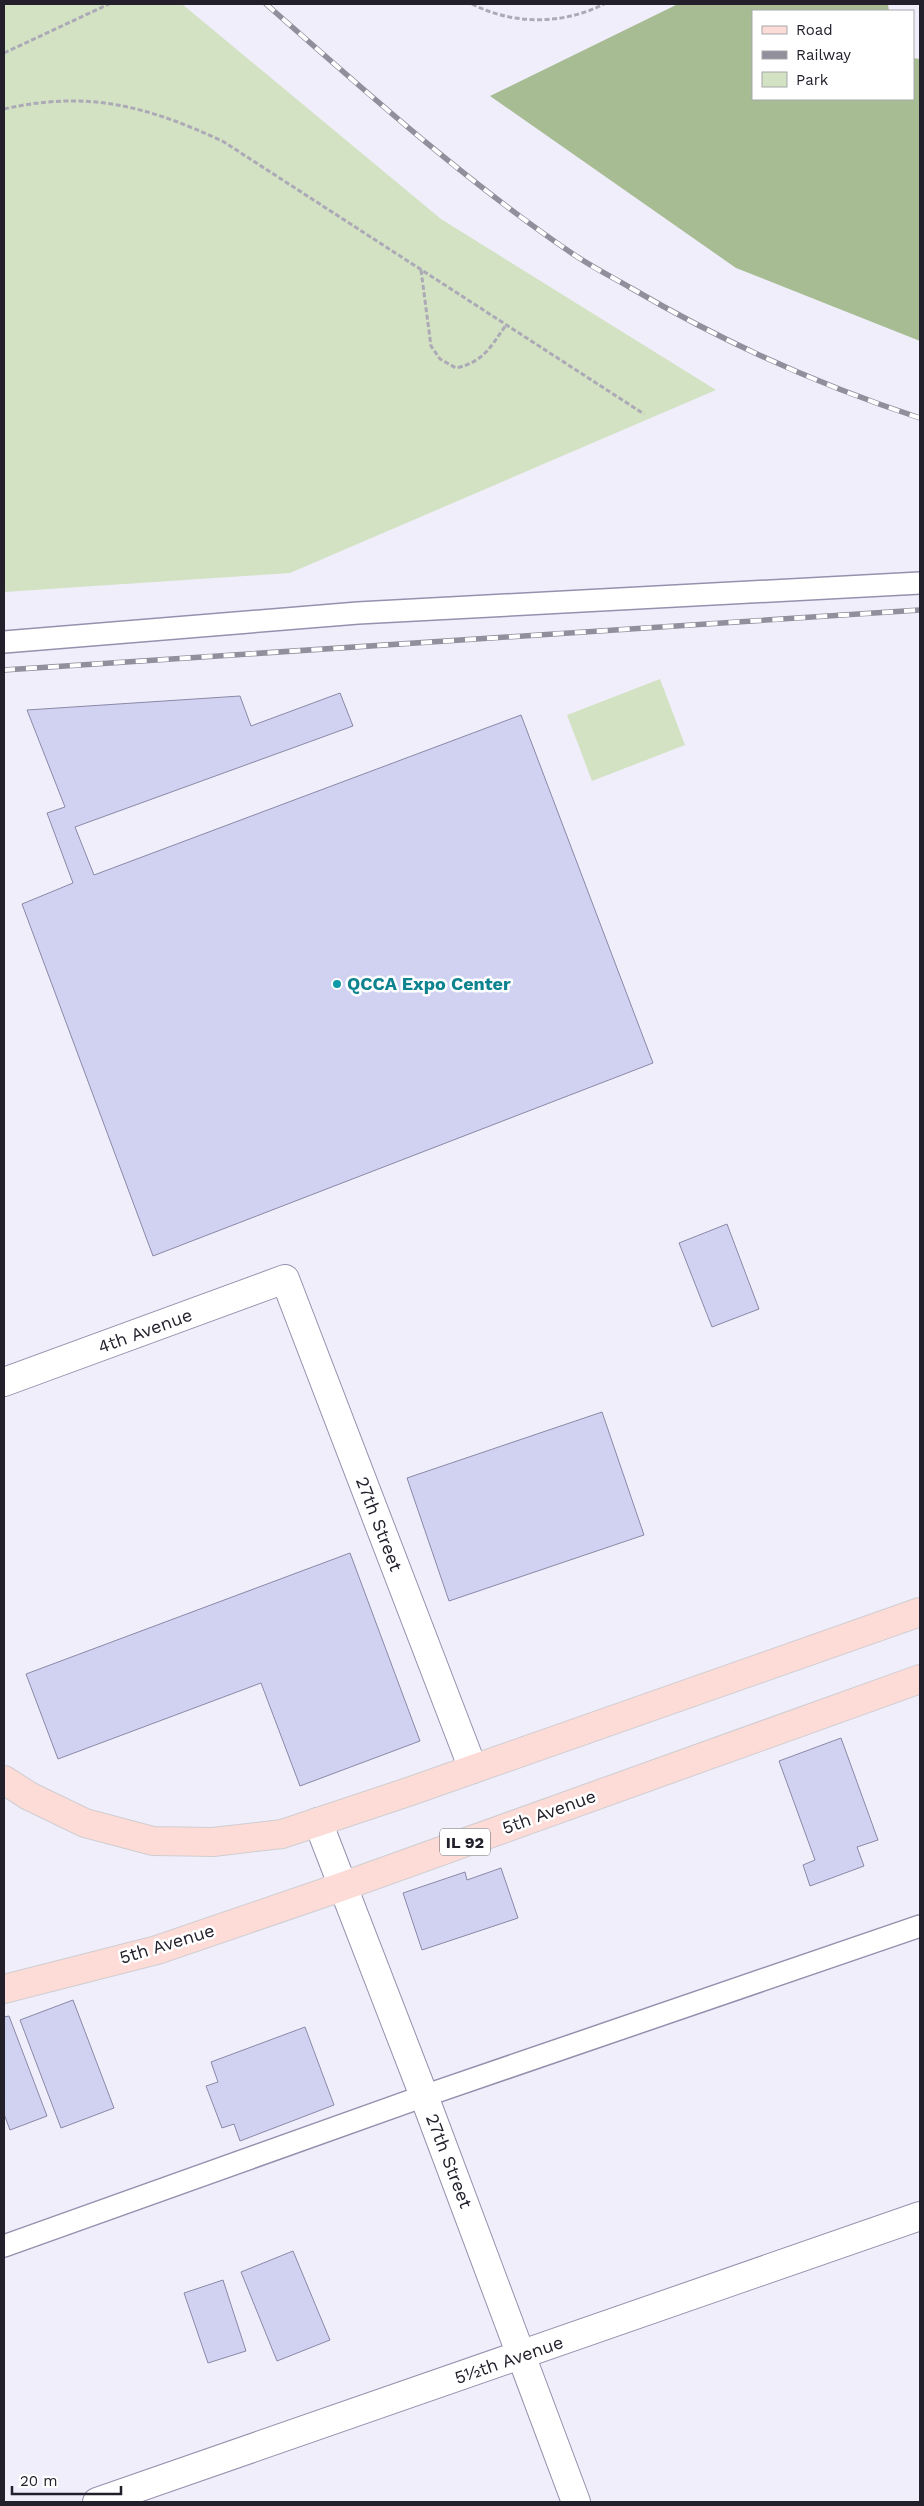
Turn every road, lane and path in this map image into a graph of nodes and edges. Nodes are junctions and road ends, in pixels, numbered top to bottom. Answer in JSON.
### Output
{"nodes":[{"id":1,"x":110,"y":4,"type":"edge"},
{"id":2,"x":472,"y":4,"type":"edge"},
{"id":3,"x":604,"y":4,"type":"edge"},
{"id":4,"x":4,"y":53,"type":"edge"},
{"id":5,"x":4,"y":109,"type":"edge"},
{"id":6,"x":421,"y":269,"type":"junction"},
{"id":7,"x":506,"y":325,"type":"junction"},
{"id":8,"x":644,"y":414,"type":"dead end"},
{"id":9,"x":920,"y":584,"type":"edge"},
{"id":10,"x":4,"y":642,"type":"edge"},
{"id":11,"x":285,"y":1279,"type":"joint"},
{"id":12,"x":4,"y":1382,"type":"edge"},
{"id":13,"x":920,"y":1612,"type":"edge"},
{"id":14,"x":920,"y":1679,"type":"edge"},
{"id":15,"x":473,"y":1769,"type":"junction"},
{"id":16,"x":4,"y":1780,"type":"edge"},
{"id":17,"x":318,"y":1822,"type":"junction"},
{"id":18,"x":341,"y":1886,"type":"junction"},
{"id":19,"x":920,"y":1926,"type":"edge"},
{"id":20,"x":4,"y":1989,"type":"edge"},
{"id":21,"x":424,"y":2096,"type":"junction"},
{"id":22,"x":920,"y":2216,"type":"edge"},
{"id":23,"x":4,"y":2246,"type":"edge"},
{"id":24,"x":522,"y":2355,"type":"junction"},
{"id":25,"x":97,"y":2502,"type":"edge"},
{"id":26,"x":576,"y":2502,"type":"edge"}],
"edges":[{"from":1,"to":4,"type":"path"},
{"from":2,"to":3,"type":"path"},
{"from":5,"to":6,"type":"path"},
{"from":6,"to":7,"type":"path"},
{"from":6,"to":7,"type":"path"},
{"from":7,"to":8,"type":"path"},
{"from":9,"to":10,"type":"lane"},
{"from":11,"to":12,"type":"street","name":"4th Avenue"},
{"from":11,"to":15,"type":"street","name":"27th Street"},
{"from":13,"to":15,"type":"main road"},
{"from":14,"to":18,"type":"main road","name":"5th Avenue","number":"IL 92"},
{"from":15,"to":17,"type":"main road"},
{"from":16,"to":17,"type":"main road"},
{"from":17,"to":18,"type":"street","name":"27th Street"},
{"from":18,"to":20,"type":"main road","name":"5th Avenue","number":"IL 92"},
{"from":18,"to":21,"type":"street","name":"27th Street"},
{"from":19,"to":21,"type":"lane"},
{"from":21,"to":23,"type":"lane"},
{"from":21,"to":24,"type":"street","name":"27th Street"},
{"from":22,"to":24,"type":"street","name":"5½th Avenue"},
{"from":24,"to":25,"type":"street","name":"5½th Avenue"},
{"from":24,"to":26,"type":"street","name":"27th Street"}]}
